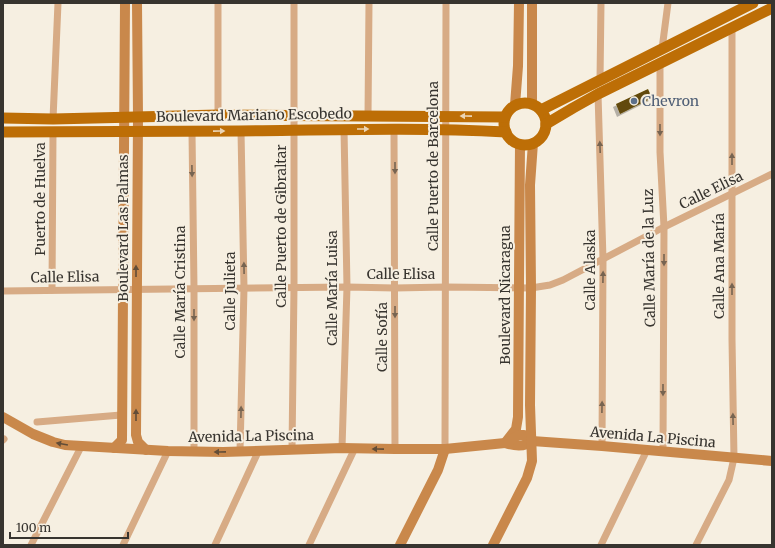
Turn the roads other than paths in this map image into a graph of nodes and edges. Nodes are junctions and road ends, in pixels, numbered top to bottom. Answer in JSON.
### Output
{"nodes":[{"id":1,"x":58,"y":3,"type":"edge"},
{"id":2,"x":125,"y":3,"type":"edge"},
{"id":3,"x":137,"y":3,"type":"edge"},
{"id":4,"x":218,"y":3,"type":"edge"},
{"id":5,"x":294,"y":3,"type":"edge"},
{"id":6,"x":369,"y":3,"type":"edge"},
{"id":7,"x":446,"y":3,"type":"edge"},
{"id":8,"x":519,"y":3,"type":"edge"},
{"id":9,"x":532,"y":3,"type":"edge"},
{"id":10,"x":601,"y":3,"type":"edge"},
{"id":11,"x":668,"y":3,"type":"edge"},
{"id":12,"x":753,"y":3,"type":"edge"},
{"id":13,"x":737,"y":7,"type":"edge"},
{"id":14,"x":772,"y":8,"type":"edge"},
{"id":15,"x":732,"y":27,"type":"junction"},
{"id":16,"x":662,"y":49,"type":"junction"},
{"id":17,"x":660,"y":63,"type":"junction"},
{"id":18,"x":600,"y":80,"type":"junction"},
{"id":19,"x":598,"y":94,"type":"junction"},
{"id":20,"x":515,"y":105,"type":"junction"},
{"id":21,"x":536,"y":107,"type":"junction"},
{"id":22,"x":218,"y":115,"type":"junction"},
{"id":23,"x":294,"y":115,"type":"junction"},
{"id":24,"x":368,"y":116,"type":"junction"},
{"id":25,"x":446,"y":116,"type":"junction"},
{"id":26,"x":138,"y":117,"type":"junction"},
{"id":27,"x":505,"y":117,"type":"junction"},
{"id":28,"x":3,"y":118,"type":"edge"},
{"id":29,"x":124,"y":118,"type":"junction"},
{"id":30,"x":53,"y":119,"type":"junction"},
{"id":31,"x":546,"y":124,"type":"junction"},
{"id":32,"x":344,"y":129,"type":"junction"},
{"id":33,"x":394,"y":129,"type":"junction"},
{"id":34,"x":294,"y":130,"type":"junction"},
{"id":35,"x":446,"y":130,"type":"junction"},
{"id":36,"x":242,"y":131,"type":"junction"},
{"id":37,"x":3,"y":132,"type":"edge"},
{"id":38,"x":53,"y":132,"type":"junction"},
{"id":39,"x":124,"y":132,"type":"junction"},
{"id":40,"x":138,"y":132,"type":"junction"},
{"id":41,"x":192,"y":132,"type":"junction"},
{"id":42,"x":506,"y":132,"type":"junction"},
{"id":43,"x":533,"y":143,"type":"junction"},
{"id":44,"x":520,"y":144,"type":"junction"},
{"id":45,"x":772,"y":174,"type":"edge"},
{"id":46,"x":731,"y":194,"type":"junction"},
{"id":47,"x":664,"y":227,"type":"junction"},
{"id":48,"x":604,"y":259,"type":"junction"},
{"id":49,"x":347,"y":287,"type":"junction"},
{"id":50,"x":446,"y":287,"type":"junction"},
{"id":51,"x":194,"y":288,"type":"junction"},
{"id":52,"x":244,"y":288,"type":"junction"},
{"id":53,"x":294,"y":288,"type":"junction"},
{"id":54,"x":395,"y":288,"type":"junction"},
{"id":55,"x":519,"y":288,"type":"junction"},
{"id":56,"x":531,"y":288,"type":"junction"},
{"id":57,"x":136,"y":289,"type":"junction"},
{"id":58,"x":52,"y":290,"type":"junction"},
{"id":59,"x":122,"y":290,"type":"junction"},
{"id":60,"x":3,"y":291,"type":"edge"},
{"id":61,"x":121,"y":415,"type":"junction"},
{"id":62,"x":3,"y":417,"type":"edge"},
{"id":63,"x":37,"y":422,"type":"dead end"},
{"id":64,"x":137,"y":439,"type":"junction"},
{"id":65,"x":122,"y":440,"type":"junction"},
{"id":66,"x":532,"y":441,"type":"junction"},
{"id":67,"x":505,"y":442,"type":"junction"},
{"id":68,"x":602,"y":446,"type":"junction"},
{"id":69,"x":81,"y":447,"type":"junction"},
{"id":70,"x":114,"y":448,"type":"junction"},
{"id":71,"x":342,"y":448,"type":"junction"},
{"id":72,"x":355,"y":448,"type":"junction"},
{"id":73,"x":292,"y":449,"type":"junction"},
{"id":74,"x":395,"y":449,"type":"junction"},
{"id":75,"x":445,"y":449,"type":"junction"},
{"id":76,"x":146,"y":450,"type":"junction"},
{"id":77,"x":259,"y":450,"type":"junction"},
{"id":78,"x":647,"y":450,"type":"junction"},
{"id":79,"x":168,"y":451,"type":"junction"},
{"id":80,"x":240,"y":451,"type":"junction"},
{"id":81,"x":194,"y":452,"type":"junction"},
{"id":82,"x":663,"y":452,"type":"junction"},
{"id":83,"x":734,"y":458,"type":"junction"},
{"id":84,"x":772,"y":462,"type":"edge"},
{"id":85,"x":31,"y":545,"type":"edge"},
{"id":86,"x":123,"y":545,"type":"edge"},
{"id":87,"x":214,"y":545,"type":"edge"},
{"id":88,"x":309,"y":545,"type":"edge"},
{"id":89,"x":400,"y":545,"type":"edge"},
{"id":90,"x":493,"y":545,"type":"edge"},
{"id":91,"x":601,"y":545,"type":"edge"},
{"id":92,"x":696,"y":545,"type":"edge"}],
"edges":[{"from":1,"to":30,"type":"street"},
{"from":2,"to":29,"type":"street","name":"Boulevard Las Palmas"},
{"from":3,"to":26,"type":"street","name":"Boulevard Las Palmas"},
{"from":4,"to":22,"type":"street"},
{"from":5,"to":23,"type":"street","name":"Calle Puerto de Gibraltar"},
{"from":6,"to":24,"type":"street"},
{"from":7,"to":25,"type":"street","name":"Calle Puerto de Barcelona"},
{"from":8,"to":20,"type":"street"},
{"from":9,"to":21,"type":"street"},
{"from":10,"to":18,"type":"street"},
{"from":11,"to":16,"type":"street"},
{"from":12,"to":13,"type":"main road"},
{"from":13,"to":16,"type":"main road"},
{"from":14,"to":15,"type":"main road"},
{"from":15,"to":17,"type":"main road"},
{"from":46,"to":15,"type":"street","name":"Calle Ana María","one_way":true},
{"from":16,"to":18,"type":"main road"},
{"from":17,"to":19,"type":"main road"},
{"from":17,"to":47,"type":"street","name":"Calle María de la Luz","one_way":true},
{"from":18,"to":21,"type":"main road"},
{"from":19,"to":31,"type":"main road"},
{"from":48,"to":19,"type":"street","name":"Calle Alaska","one_way":true},
{"from":20,"to":21,"type":"main road"},
{"from":20,"to":27,"type":"main road"},
{"from":21,"to":31,"type":"main road"},
{"from":22,"to":23,"type":"main road","name":"Boulevard Mariano Escobedo"},
{"from":22,"to":26,"type":"main road","name":"Boulevard Mariano Escobedo"},
{"from":23,"to":24,"type":"main road","name":"Boulevard Mariano Escobedo"},
{"from":23,"to":34,"type":"street","name":"Calle Puerto de Gibraltar"},
{"from":24,"to":25,"type":"main road","name":"Boulevard Mariano Escobedo"},
{"from":27,"to":25,"type":"main road","name":"Boulevard Mariano Escobedo","one_way":true},
{"from":25,"to":35,"type":"street","name":"Calle Puerto de Barcelona"},
{"from":26,"to":29,"type":"main road","name":"Boulevard Mariano Escobedo"},
{"from":26,"to":40,"type":"street","name":"Boulevard Las Palmas"},
{"from":27,"to":42,"type":"main road"},
{"from":28,"to":30,"type":"main road","name":"Boulevard Mariano Escobedo"},
{"from":29,"to":30,"type":"main road","name":"Boulevard Mariano Escobedo"},
{"from":29,"to":39,"type":"street","name":"Boulevard Las Palmas"},
{"from":31,"to":43,"type":"main road"},
{"from":32,"to":33,"type":"main road","name":"Boulevard Mariano Escobedo","one_way":true},
{"from":32,"to":34,"type":"main road","name":"Boulevard Mariano Escobedo"},
{"from":32,"to":49,"type":"street","name":"Calle María Luisa"},
{"from":33,"to":35,"type":"main road","name":"Boulevard Mariano Escobedo"},
{"from":33,"to":54,"type":"street","name":"Calle Sofía","one_way":true},
{"from":34,"to":36,"type":"main road","name":"Boulevard Mariano Escobedo"},
{"from":34,"to":53,"type":"street","name":"Calle Puerto de Gibraltar"},
{"from":35,"to":42,"type":"main road","name":"Boulevard Mariano Escobedo"},
{"from":35,"to":50,"type":"street","name":"Calle Puerto de Barcelona"},
{"from":41,"to":36,"type":"main road","name":"Boulevard Mariano Escobedo","one_way":true},
{"from":52,"to":36,"type":"street","name":"Calle Julieta","one_way":true},
{"from":37,"to":38,"type":"main road","name":"Boulevard Mariano Escobedo"},
{"from":38,"to":39,"type":"main road","name":"Boulevard Mariano Escobedo"},
{"from":38,"to":58,"type":"street","name":"Puerto de Huelva"},
{"from":39,"to":40,"type":"main road","name":"Boulevard Mariano Escobedo"},
{"from":39,"to":59,"type":"street","name":"Boulevard Las Palmas"},
{"from":40,"to":41,"type":"main road","name":"Boulevard Mariano Escobedo"},
{"from":57,"to":40,"type":"street","name":"Boulevard Las Palmas","one_way":true},
{"from":41,"to":51,"type":"street","name":"Calle María Cristina","one_way":true},
{"from":42,"to":44,"type":"main road"},
{"from":43,"to":44,"type":"main road"},
{"from":43,"to":56,"type":"street","name":"Boulevard Nicaragua"},
{"from":44,"to":55,"type":"street","name":"Boulevard Nicaragua"},
{"from":45,"to":46,"type":"street","name":"Calle Elisa"},
{"from":46,"to":47,"type":"street","name":"Calle Elisa"},
{"from":83,"to":46,"type":"street","name":"Calle Ana María","one_way":true},
{"from":47,"to":48,"type":"street","name":"Calle Elisa"},
{"from":47,"to":82,"type":"street","name":"Calle María de la Luz","one_way":true},
{"from":48,"to":56,"type":"street","name":"Calle Elisa"},
{"from":68,"to":48,"type":"street","name":"Calle Alaska","one_way":true},
{"from":49,"to":53,"type":"street","name":"Calle Elisa"},
{"from":49,"to":54,"type":"street","name":"Calle Elisa"},
{"from":49,"to":71,"type":"street","name":"Calle María Luisa"},
{"from":50,"to":54,"type":"street","name":"Calle Elisa"},
{"from":50,"to":55,"type":"street","name":"Calle Elisa"},
{"from":50,"to":75,"type":"street","name":"Calle Puerto de Barcelona"},
{"from":51,"to":52,"type":"street","name":"Calle Elisa"},
{"from":51,"to":57,"type":"street","name":"Calle Elisa"},
{"from":51,"to":81,"type":"street","name":"Calle María Cristina","one_way":true},
{"from":52,"to":53,"type":"street","name":"Calle Elisa"},
{"from":80,"to":52,"type":"street","name":"Calle Julieta","one_way":true},
{"from":53,"to":73,"type":"street","name":"Calle Puerto de Gibraltar"},
{"from":54,"to":74,"type":"street","name":"Calle Sofía","one_way":true},
{"from":55,"to":56,"type":"street","name":"Calle Elisa"},
{"from":55,"to":67,"type":"street","name":"Boulevard Nicaragua"},
{"from":56,"to":66,"type":"street","name":"Boulevard Nicaragua"},
{"from":57,"to":59,"type":"street","name":"Calle Elisa"},
{"from":64,"to":57,"type":"street","name":"Boulevard Las Palmas","one_way":true},
{"from":58,"to":59,"type":"street","name":"Calle Elisa"},
{"from":58,"to":60,"type":"street","name":"Calle Elisa"},
{"from":59,"to":61,"type":"street","name":"Boulevard Las Palmas"},
{"from":61,"to":63,"type":"street"},
{"from":61,"to":65,"type":"street","name":"Boulevard Las Palmas"},
{"from":69,"to":62,"type":"street","name":"Avenida La Piscina","one_way":true},
{"from":64,"to":65,"type":"street"},
{"from":64,"to":76,"type":"street"},
{"from":65,"to":70,"type":"street"},
{"from":66,"to":67,"type":"street","name":"Avenida La Piscina"},
{"from":66,"to":68,"type":"street","name":"Avenida La Piscina"},
{"from":66,"to":90,"type":"street","name":"Boulevard Nicaragua"},
{"from":67,"to":75,"type":"street","name":"Avenida La Piscina"},
{"from":68,"to":78,"type":"street","name":"Avenida La Piscina"},
{"from":69,"to":70,"type":"street","name":"Avenida La Piscina"},
{"from":69,"to":85,"type":"street"},
{"from":70,"to":76,"type":"street","name":"Avenida La Piscina"},
{"from":71,"to":72,"type":"street","name":"Avenida La Piscina"},
{"from":71,"to":73,"type":"street","name":"Avenida La Piscina"},
{"from":74,"to":72,"type":"street","name":"Avenida La Piscina","one_way":true},
{"from":72,"to":88,"type":"street"},
{"from":73,"to":77,"type":"street","name":"Avenida La Piscina"},
{"from":74,"to":75,"type":"street","name":"Avenida La Piscina"},
{"from":75,"to":89,"type":"street"},
{"from":76,"to":79,"type":"street","name":"Avenida La Piscina"},
{"from":77,"to":80,"type":"street","name":"Avenida La Piscina"},
{"from":77,"to":87,"type":"street"},
{"from":78,"to":82,"type":"street","name":"Avenida La Piscina"},
{"from":78,"to":91,"type":"street"},
{"from":79,"to":81,"type":"street","name":"Avenida La Piscina"},
{"from":79,"to":86,"type":"street"},
{"from":80,"to":81,"type":"street","name":"Avenida La Piscina","one_way":true},
{"from":82,"to":83,"type":"street","name":"Avenida La Piscina"},
{"from":83,"to":84,"type":"street","name":"Avenida La Piscina"},
{"from":83,"to":92,"type":"street","name":"Calle Ana María"}]}
